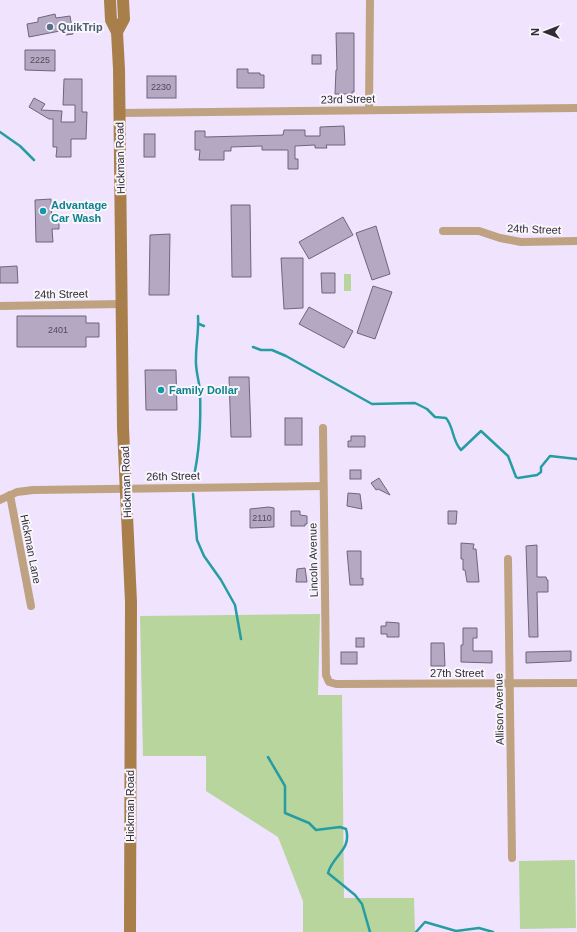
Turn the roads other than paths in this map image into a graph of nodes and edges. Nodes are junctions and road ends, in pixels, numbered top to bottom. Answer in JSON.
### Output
{"nodes":[{"id":1,"x":110,"y":0,"type":"edge"},
{"id":2,"x":123,"y":0,"type":"edge"},
{"id":3,"x":370,"y":0,"type":"edge"},
{"id":4,"x":117,"y":32,"type":"junction"},
{"id":5,"x":577,"y":108,"type":"edge"},
{"id":6,"x":368,"y":110,"type":"junction"},
{"id":7,"x":120,"y":113,"type":"junction"},
{"id":8,"x":443,"y":231,"type":"dead end"},
{"id":9,"x":577,"y":241,"type":"edge"},
{"id":10,"x":122,"y":304,"type":"junction"},
{"id":11,"x":0,"y":306,"type":"edge"},
{"id":12,"x":323,"y":428,"type":"dead end"},
{"id":13,"x":324,"y":486,"type":"junction"},
{"id":14,"x":126,"y":488,"type":"junction"},
{"id":15,"x":10,"y":495,"type":"junction"},
{"id":16,"x":0,"y":500,"type":"edge"},
{"id":17,"x":508,"y":559,"type":"dead end"},
{"id":18,"x":31,"y":606,"type":"dead end"},
{"id":19,"x":510,"y":683,"type":"junction"},
{"id":20,"x":577,"y":683,"type":"edge"},
{"id":21,"x":336,"y":684,"type":"joint"},
{"id":22,"x":512,"y":858,"type":"dead end"},
{"id":23,"x":130,"y":932,"type":"edge"}],
"edges":[{"from":1,"to":4,"type":"main road","name":"Hickman Road"},
{"from":2,"to":4,"type":"main road","name":"Hickman Road"},
{"from":3,"to":6,"type":"street"},
{"from":4,"to":7,"type":"main road","name":"Hickman Road"},
{"from":5,"to":6,"type":"street","name":"23rd Street"},
{"from":6,"to":7,"type":"street","name":"23rd Street"},
{"from":7,"to":10,"type":"main road","name":"Hickman Road"},
{"from":8,"to":9,"type":"street","name":"24th Street"},
{"from":10,"to":11,"type":"street","name":"24th Street"},
{"from":10,"to":14,"type":"main road","name":"Hickman Road"},
{"from":12,"to":13,"type":"street","name":"Lincoln Avenue"},
{"from":13,"to":14,"type":"street","name":"26th Street"},
{"from":13,"to":21,"type":"street","name":"Lincoln Avenue"},
{"from":14,"to":15,"type":"street","name":"26th Street"},
{"from":14,"to":23,"type":"main road","name":"Hickman Road"},
{"from":15,"to":16,"type":"street","name":"26th Street"},
{"from":15,"to":18,"type":"street","name":"Hickman Lane"},
{"from":17,"to":19,"type":"street","name":"Allison Avenue"},
{"from":19,"to":20,"type":"street","name":"27th Street"},
{"from":19,"to":21,"type":"street","name":"27th Street"},
{"from":19,"to":22,"type":"street","name":"Allison Avenue"}]}
